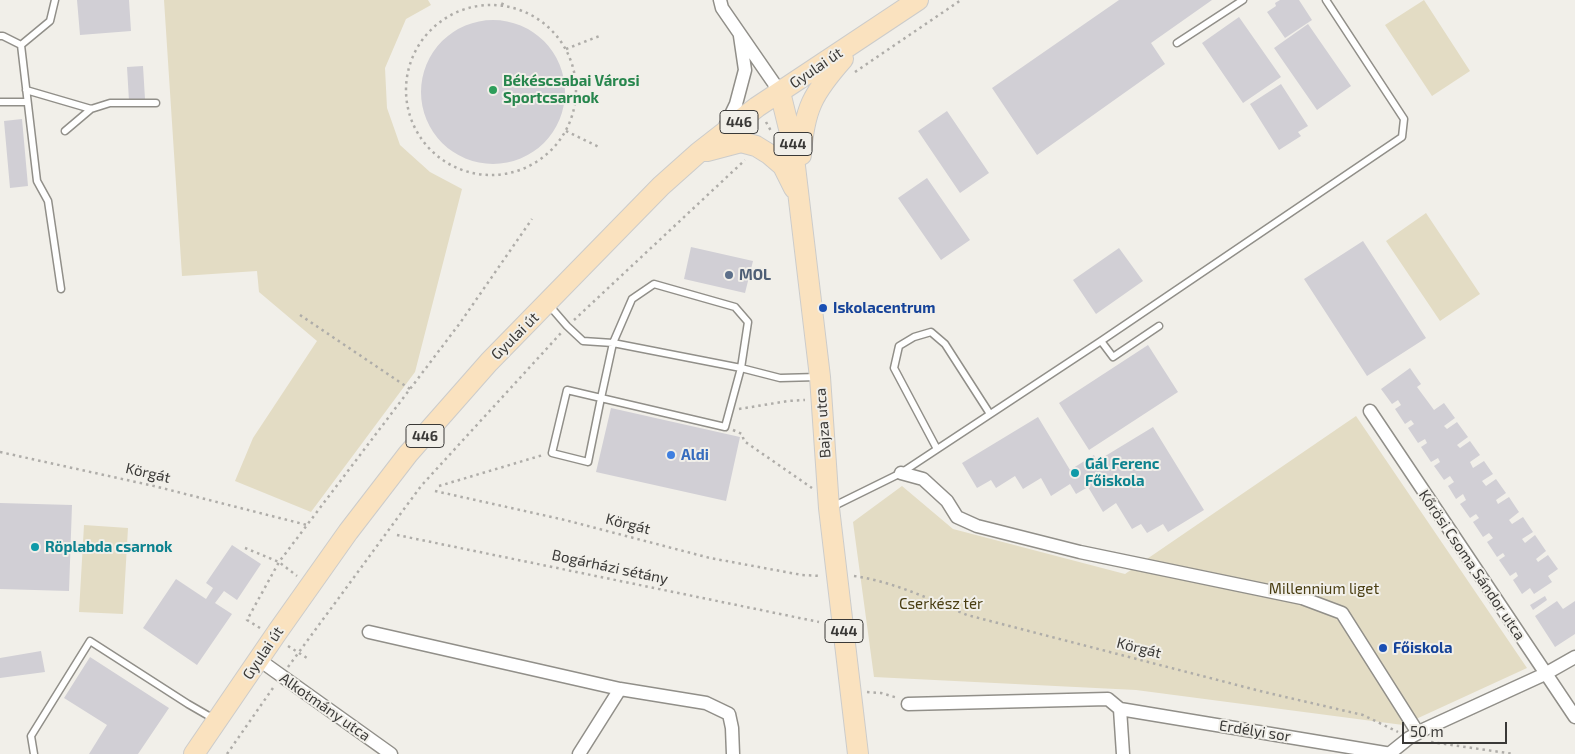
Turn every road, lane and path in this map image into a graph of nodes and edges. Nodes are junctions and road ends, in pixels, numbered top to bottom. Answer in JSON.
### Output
{"nodes":[{"id":1,"x":56,"y":0,"type":"edge"},
{"id":2,"x":504,"y":0,"type":"edge"},
{"id":3,"x":720,"y":0,"type":"edge"},
{"id":4,"x":918,"y":0,"type":"edge"},
{"id":5,"x":961,"y":0,"type":"edge"},
{"id":6,"x":1243,"y":0,"type":"edge"},
{"id":7,"x":1326,"y":0,"type":"edge"},
{"id":8,"x":502,"y":5,"type":"junction"},
{"id":9,"x":739,"y":33,"type":"junction"},
{"id":10,"x":0,"y":36,"type":"edge"},
{"id":11,"x":602,"y":36,"type":"dead end"},
{"id":12,"x":862,"y":37,"type":"junction"},
{"id":13,"x":1177,"y":42,"type":"dead end"},
{"id":14,"x":21,"y":45,"type":"junction"},
{"id":15,"x":566,"y":49,"type":"junction"},
{"id":16,"x":851,"y":74,"type":"dead end"},
{"id":17,"x":26,"y":90,"type":"junction"},
{"id":18,"x":780,"y":92,"type":"junction"},
{"id":19,"x":0,"y":102,"type":"edge"},
{"id":20,"x":28,"y":102,"type":"junction"},
{"id":21,"x":156,"y":103,"type":"dead end"},
{"id":22,"x":91,"y":109,"type":"junction"},
{"id":23,"x":786,"y":118,"type":"junction"},
{"id":24,"x":65,"y":131,"type":"dead end"},
{"id":25,"x":566,"y":131,"type":"junction"},
{"id":26,"x":720,"y":137,"type":"junction"},
{"id":27,"x":756,"y":146,"type":"junction"},
{"id":28,"x":600,"y":147,"type":"dead end"},
{"id":29,"x":698,"y":153,"type":"junction"},
{"id":30,"x":799,"y":197,"type":"junction"},
{"id":31,"x":532,"y":218,"type":"dead end"},
{"id":32,"x":61,"y":289,"type":"dead end"},
{"id":33,"x":548,"y":303,"type":"junction"},
{"id":34,"x":300,"y":315,"type":"dead end"},
{"id":35,"x":567,"y":326,"type":"junction"},
{"id":36,"x":1159,"y":326,"type":"dead end"},
{"id":37,"x":1101,"y":342,"type":"junction"},
{"id":38,"x":613,"y":344,"type":"junction"},
{"id":39,"x":741,"y":368,"type":"junction"},
{"id":40,"x":820,"y":377,"type":"junction"},
{"id":41,"x":410,"y":390,"type":"junction"},
{"id":42,"x":601,"y":398,"type":"junction"},
{"id":43,"x":822,"y":399,"type":"junction"},
{"id":44,"x":729,"y":411,"type":"junction"},
{"id":45,"x":1370,"y":411,"type":"dead end"},
{"id":46,"x":990,"y":414,"type":"junction"},
{"id":47,"x":725,"y":427,"type":"junction"},
{"id":48,"x":936,"y":449,"type":"junction"},
{"id":49,"x":0,"y":452,"type":"edge"},
{"id":50,"x":552,"y":453,"type":"junction"},
{"id":51,"x":901,"y":472,"type":"junction"},
{"id":52,"x":440,"y":486,"type":"dead end"},
{"id":53,"x":435,"y":491,"type":"dead end"},
{"id":54,"x":829,"y":504,"type":"junction"},
{"id":55,"x":307,"y":525,"type":"junction"},
{"id":56,"x":397,"y":535,"type":"dead end"},
{"id":57,"x":245,"y":548,"type":"dead end"},
{"id":58,"x":279,"y":562,"type":"junction"},
{"id":59,"x":802,"y":574,"type":"dead end"},
{"id":60,"x":880,"y":581,"type":"dead end"},
{"id":61,"x":310,"y":586,"type":"junction"},
{"id":62,"x":819,"y":622,"type":"dead end"},
{"id":63,"x":369,"y":632,"type":"dead end"},
{"id":64,"x":1575,"y":657,"type":"edge"},
{"id":65,"x":258,"y":659,"type":"junction"},
{"id":66,"x":1545,"y":674,"type":"junction"},
{"id":67,"x":281,"y":676,"type":"junction"},
{"id":68,"x":620,"y":689,"type":"junction"},
{"id":69,"x":851,"y":692,"type":"junction"},
{"id":70,"x":908,"y":704,"type":"joint"},
{"id":71,"x":1120,"y":709,"type":"junction"},
{"id":72,"x":1575,"y":717,"type":"edge"},
{"id":73,"x":217,"y":721,"type":"junction"},
{"id":74,"x":1394,"y":729,"type":"dead end"},
{"id":75,"x":1418,"y":733,"type":"junction"},
{"id":76,"x":1443,"y":743,"type":"dead end"},
{"id":77,"x":34,"y":754,"type":"edge"},
{"id":78,"x":194,"y":754,"type":"edge"},
{"id":79,"x":227,"y":754,"type":"edge"},
{"id":80,"x":391,"y":754,"type":"edge"},
{"id":81,"x":579,"y":754,"type":"edge"},
{"id":82,"x":733,"y":754,"type":"edge"},
{"id":83,"x":858,"y":754,"type":"edge"},
{"id":84,"x":1123,"y":754,"type":"edge"},
{"id":85,"x":1390,"y":754,"type":"edge"},
{"id":86,"x":1514,"y":754,"type":"edge"}],
"edges":[{"from":1,"to":14,"type":"lane"},
{"from":2,"to":8,"type":"path"},
{"from":3,"to":9,"type":"street"},
{"from":4,"to":12,"type":"main road","name":"Gyulai út","number":"446"},
{"from":5,"to":16,"type":"path"},
{"from":6,"to":13,"type":"lane"},
{"from":7,"to":37,"type":"lane"},
{"from":8,"to":15,"type":"path"},
{"from":8,"to":25,"type":"path"},
{"from":9,"to":18,"type":"street"},
{"from":9,"to":26,"type":"street"},
{"from":10,"to":14,"type":"lane"},
{"from":11,"to":15,"type":"path"},
{"from":12,"to":18,"type":"main road","name":"Gyulai út","number":"446"},
{"from":12,"to":30,"type":"main road"},
{"from":14,"to":17,"type":"lane"},
{"from":15,"to":25,"type":"path"},
{"from":17,"to":20,"type":"lane"},
{"from":17,"to":22,"type":"lane"},
{"from":18,"to":23,"type":"main road","name":"Bajza utca","number":"444"},
{"from":18,"to":26,"type":"main road","name":"Gyulai út","number":"446"},
{"from":19,"to":20,"type":"lane"},
{"from":20,"to":32,"type":"lane"},
{"from":21,"to":22,"type":"lane"},
{"from":22,"to":24,"type":"lane"},
{"from":23,"to":27,"type":"path"},
{"from":23,"to":30,"type":"main road","name":"Bajza utca","number":"444"},
{"from":25,"to":28,"type":"path"},
{"from":26,"to":29,"type":"main road","name":"Gyulai út","number":"446"},
{"from":27,"to":29,"type":"main road"},
{"from":27,"to":30,"type":"main road"},
{"from":27,"to":35,"type":"path"},
{"from":29,"to":33,"type":"main road","name":"Gyulai út","number":"446"},
{"from":30,"to":40,"type":"main road","name":"Bajza utca","number":"444"},
{"from":31,"to":41,"type":"path"},
{"from":33,"to":35,"type":"lane"},
{"from":33,"to":61,"type":"main road","name":"Gyulai út","number":"446"},
{"from":34,"to":41,"type":"path"},
{"from":35,"to":38,"type":"lane"},
{"from":35,"to":67,"type":"path"},
{"from":36,"to":37,"type":"lane"},
{"from":37,"to":46,"type":"lane"},
{"from":38,"to":39,"type":"lane"},
{"from":38,"to":39,"type":"lane"},
{"from":38,"to":42,"type":"lane"},
{"from":39,"to":40,"type":"lane"},
{"from":39,"to":44,"type":"lane"},
{"from":40,"to":43,"type":"main road","name":"Bajza utca","number":"444"},
{"from":41,"to":55,"type":"path"},
{"from":42,"to":47,"type":"lane"},
{"from":42,"to":50,"type":"lane"},
{"from":42,"to":50,"type":"lane"},
{"from":43,"to":44,"type":"path"},
{"from":43,"to":54,"type":"main road","name":"Bajza utca","number":"444"},
{"from":44,"to":47,"type":"lane"},
{"from":45,"to":66,"type":"street","name":"Kőrösi Csoma Sándor utca"},
{"from":46,"to":48,"type":"lane"},
{"from":46,"to":48,"type":"lane"},
{"from":47,"to":54,"type":"path"},
{"from":48,"to":51,"type":"lane"},
{"from":49,"to":55,"type":"path","name":"Körgát"},
{"from":50,"to":52,"type":"path"},
{"from":51,"to":54,"type":"lane"},
{"from":51,"to":75,"type":"street"},
{"from":53,"to":59,"type":"path","name":"Körgát"},
{"from":54,"to":69,"type":"main road","name":"Bajza utca","number":"444"},
{"from":55,"to":58,"type":"path"},
{"from":56,"to":62,"type":"path","name":"Bogárházi sétány"},
{"from":57,"to":58,"type":"path"},
{"from":58,"to":61,"type":"path"},
{"from":60,"to":74,"type":"path","name":"Körgát"},
{"from":61,"to":65,"type":"main road","name":"Gyulai út","number":"446"},
{"from":63,"to":68,"type":"street"},
{"from":64,"to":66,"type":"street"},
{"from":65,"to":67,"type":"street","name":"Alkotmány utca"},
{"from":65,"to":73,"type":"main road","name":"Gyulai út","number":"446"},
{"from":66,"to":72,"type":"street","name":"Kőrösi Csoma Sándor utca"},
{"from":66,"to":75,"type":"street"},
{"from":67,"to":79,"type":"path"},
{"from":67,"to":80,"type":"street","name":"Alkotmány utca"},
{"from":68,"to":81,"type":"street"},
{"from":68,"to":82,"type":"street"},
{"from":69,"to":70,"type":"path"},
{"from":69,"to":83,"type":"main road","name":"Bajza utca","number":"444"},
{"from":70,"to":71,"type":"street"},
{"from":71,"to":84,"type":"street"},
{"from":71,"to":85,"type":"street","name":"Erdélyi sor"},
{"from":73,"to":77,"type":"lane"},
{"from":73,"to":78,"type":"main road","name":"Gyulai út","number":"446"},
{"from":75,"to":85,"type":"street"},
{"from":76,"to":86,"type":"path"}]}
